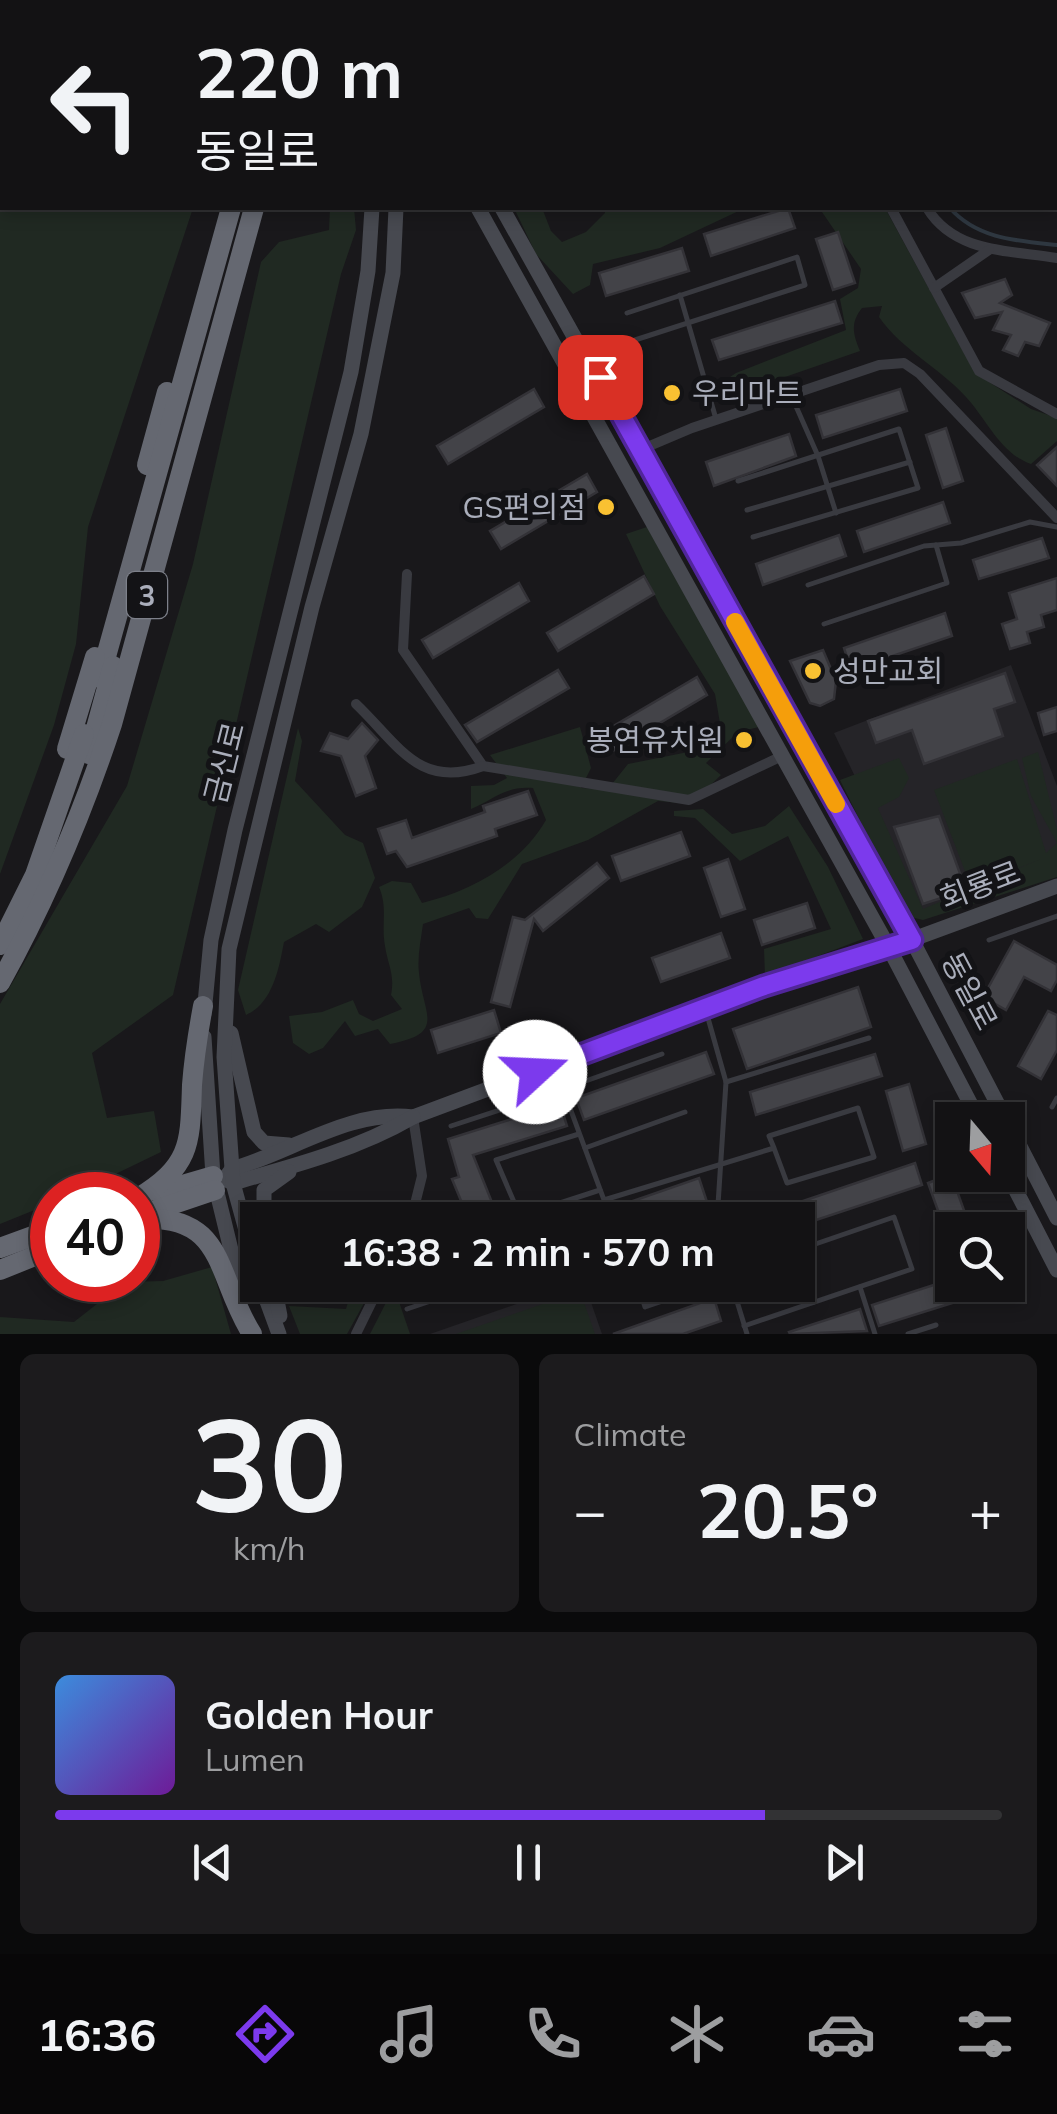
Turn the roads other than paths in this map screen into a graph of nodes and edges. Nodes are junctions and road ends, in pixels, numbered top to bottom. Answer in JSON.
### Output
{"nodes":[{"id":1,"x":220,"y":210,"type":"edge"},
{"id":2,"x":230,"y":210,"type":"edge"},
{"id":3,"x":241,"y":210,"type":"edge"},
{"id":4,"x":253,"y":210,"type":"edge"},
{"id":5,"x":372,"y":210,"type":"edge"},
{"id":6,"x":396,"y":210,"type":"edge"},
{"id":7,"x":478,"y":210,"type":"edge"},
{"id":8,"x":504,"y":210,"type":"edge"},
{"id":9,"x":892,"y":210,"type":"edge"},
{"id":10,"x":928,"y":210,"type":"edge"},
{"id":11,"x":989,"y":250,"type":"junction"},
{"id":12,"x":1057,"y":258,"type":"edge"},
{"id":13,"x":934,"y":288,"type":"junction"},
{"id":14,"x":680,"y":295,"type":"junction"},
{"id":15,"x":627,"y":313,"type":"dead end"},
{"id":16,"x":690,"y":322,"type":"junction"},
{"id":17,"x":634,"y":340,"type":"dead end"},
{"id":18,"x":791,"y":395,"type":"junction"},
{"id":19,"x":1057,"y":414,"type":"edge"},
{"id":20,"x":716,"y":419,"type":"junction"},
{"id":21,"x":640,"y":450,"type":"junction"},
{"id":22,"x":818,"y":456,"type":"junction"},
{"id":23,"x":910,"y":462,"type":"junction"},
{"id":24,"x":738,"y":481,"type":"dead end"},
{"id":25,"x":828,"y":485,"type":"junction"},
{"id":26,"x":747,"y":510,"type":"dead end"},
{"id":27,"x":836,"y":513,"type":"junction"},
{"id":28,"x":1055,"y":514,"type":"edge"},
{"id":29,"x":1057,"y":527,"type":"edge"},
{"id":30,"x":752,"y":537,"type":"dead end"},
{"id":31,"x":936,"y":545,"type":"junction"},
{"id":32,"x":408,"y":574,"type":"dead end"},
{"id":33,"x":808,"y":585,"type":"dead end"},
{"id":34,"x":132,"y":586,"type":"junction"},
{"id":35,"x":824,"y":624,"type":"dead end"},
{"id":36,"x":356,"y":704,"type":"dead end"},
{"id":37,"x":782,"y":756,"type":"junction"},
{"id":38,"x":483,"y":766,"type":"junction"},
{"id":39,"x":1057,"y":886,"type":"edge"},
{"id":40,"x":1057,"y":916,"type":"edge"},
{"id":41,"x":0,"y":934,"type":"edge"},
{"id":42,"x":912,"y":940,"type":"junction"},
{"id":43,"x":989,"y":940,"type":"dead end"},
{"id":44,"x":0,"y":944,"type":"edge"},
{"id":45,"x":890,"y":948,"type":"junction"},
{"id":46,"x":4,"y":977,"type":"edge"},
{"id":47,"x":204,"y":1006,"type":"junction"},
{"id":48,"x":706,"y":1010,"type":"junction"},
{"id":49,"x":226,"y":1013,"type":"junction"},
{"id":50,"x":869,"y":1038,"type":"dead end"},
{"id":51,"x":662,"y":1054,"type":"dead end"},
{"id":52,"x":726,"y":1082,"type":"junction"},
{"id":53,"x":562,"y":1089,"type":"junction"},
{"id":54,"x":1057,"y":1098,"type":"edge"},
{"id":55,"x":970,"y":1102,"type":"edge"},
{"id":56,"x":997,"y":1102,"type":"edge"},
{"id":57,"x":1052,"y":1107,"type":"dead end"},
{"id":58,"x":685,"y":1112,"type":"dead end"},
{"id":59,"x":413,"y":1117,"type":"junction"},
{"id":60,"x":451,"y":1126,"type":"dead end"},
{"id":61,"x":580,"y":1134,"type":"junction"},
{"id":62,"x":292,"y":1145,"type":"junction"},
{"id":63,"x":584,"y":1148,"type":"junction"},
{"id":64,"x":774,"y":1148,"type":"junction"},
{"id":65,"x":1025,"y":1157,"type":"edge"},
{"id":66,"x":308,"y":1161,"type":"junction"},
{"id":67,"x":720,"y":1162,"type":"junction"},
{"id":68,"x":223,"y":1179,"type":"junction"},
{"id":69,"x":160,"y":1183,"type":"edge"},
{"id":70,"x":600,"y":1190,"type":"junction"},
{"id":71,"x":1017,"y":1192,"type":"edge"},
{"id":72,"x":160,"y":1193,"type":"edge"},
{"id":73,"x":264,"y":1202,"type":"edge"},
{"id":74,"x":416,"y":1202,"type":"edge"},
{"id":75,"x":718,"y":1202,"type":"edge"},
{"id":76,"x":160,"y":1208,"type":"edge"},
{"id":77,"x":1057,"y":1218,"type":"edge"},
{"id":78,"x":160,"y":1220,"type":"edge"},
{"id":79,"x":240,"y":1225,"type":"edge"},
{"id":80,"x":30,"y":1237,"type":"edge"},
{"id":81,"x":815,"y":1247,"type":"edge"},
{"id":82,"x":0,"y":1248,"type":"edge"},
{"id":83,"x":30,"y":1258,"type":"edge"},
{"id":84,"x":0,"y":1270,"type":"edge"},
{"id":85,"x":1057,"y":1270,"type":"edge"},
{"id":86,"x":860,"y":1287,"type":"junction"},
{"id":87,"x":268,"y":1302,"type":"edge"},
{"id":88,"x":277,"y":1302,"type":"edge"},
{"id":89,"x":372,"y":1302,"type":"edge"},
{"id":90,"x":428,"y":1302,"type":"edge"},
{"id":91,"x":737,"y":1302,"type":"edge"},
{"id":92,"x":814,"y":1302,"type":"edge"},
{"id":93,"x":815,"y":1302,"type":"edge"},
{"id":94,"x":407,"y":1309,"type":"dead end"},
{"id":95,"x":936,"y":1325,"type":"dead end"},
{"id":96,"x":744,"y":1326,"type":"junction"},
{"id":97,"x":254,"y":1334,"type":"edge"},
{"id":98,"x":282,"y":1334,"type":"edge"},
{"id":99,"x":356,"y":1334,"type":"edge"},
{"id":100,"x":746,"y":1334,"type":"edge"},
{"id":101,"x":875,"y":1334,"type":"edge"},
{"id":102,"x":908,"y":1334,"type":"edge"}],
"edges":[{"from":1,"to":41,"type":"highway","number":"3"},
{"from":2,"to":34,"type":"highway"},
{"from":3,"to":34,"type":"highway"},
{"from":4,"to":46,"type":"highway","number":"3"},
{"from":5,"to":47,"type":"street","name":"금신로"},
{"from":6,"to":49,"type":"street","name":"금신로"},
{"from":7,"to":37,"type":"street","name":"동일로"},
{"from":8,"to":21,"type":"street","name":"동일로"},
{"from":9,"to":13,"type":"street"},
{"from":10,"to":11,"type":"street"},
{"from":11,"to":12,"type":"street"},
{"from":11,"to":13,"type":"street"},
{"from":13,"to":19,"type":"street"},
{"from":14,"to":15,"type":"lane"},
{"from":14,"to":16,"type":"lane"},
{"from":14,"to":16,"type":"lane"},
{"from":16,"to":17,"type":"lane"},
{"from":16,"to":20,"type":"lane"},
{"from":18,"to":20,"type":"street"},
{"from":18,"to":22,"type":"lane"},
{"from":18,"to":28,"type":"street"},
{"from":20,"to":21,"type":"street"},
{"from":21,"to":42,"type":"street","name":"동일로"},
{"from":22,"to":23,"type":"lane"},
{"from":22,"to":24,"type":"lane"},
{"from":22,"to":25,"type":"lane"},
{"from":23,"to":25,"type":"lane"},
{"from":23,"to":27,"type":"lane"},
{"from":25,"to":26,"type":"lane"},
{"from":25,"to":27,"type":"lane"},
{"from":27,"to":30,"type":"lane"},
{"from":29,"to":31,"type":"lane"},
{"from":31,"to":33,"type":"lane"},
{"from":31,"to":35,"type":"lane"},
{"from":32,"to":38,"type":"street"},
{"from":34,"to":44,"type":"highway"},
{"from":34,"to":46,"type":"highway"},
{"from":36,"to":38,"type":"street"},
{"from":37,"to":38,"type":"street"},
{"from":37,"to":45,"type":"street","name":"동일로"},
{"from":39,"to":42,"type":"street","name":"회룡로"},
{"from":40,"to":43,"type":"lane"},
{"from":42,"to":45,"type":"street","name":"회룡로"},
{"from":42,"to":56,"type":"street","name":"동일로"},
{"from":45,"to":48,"type":"street","name":"회룡로"},
{"from":45,"to":55,"type":"street","name":"동일로"},
{"from":47,"to":68,"type":"street","name":"금신로"},
{"from":47,"to":69,"type":"highway"},
{"from":48,"to":52,"type":"lane"},
{"from":48,"to":59,"type":"street","name":"회룡로"},
{"from":49,"to":62,"type":"street"},
{"from":49,"to":68,"type":"street","name":"금신로"},
{"from":50,"to":52,"type":"lane"},
{"from":51,"to":53,"type":"lane"},
{"from":52,"to":67,"type":"lane"},
{"from":53,"to":60,"type":"lane"},
{"from":53,"to":61,"type":"lane"},
{"from":54,"to":57,"type":"lane"},
{"from":58,"to":63,"type":"lane"},
{"from":59,"to":62,"type":"street","name":"회룡로"},
{"from":59,"to":66,"type":"street","name":"회룡로"},
{"from":59,"to":74,"type":"street"},
{"from":61,"to":63,"type":"lane"},
{"from":61,"to":70,"type":"lane"},
{"from":62,"to":68,"type":"street","name":"회룡로"},
{"from":63,"to":70,"type":"lane"},
{"from":64,"to":64,"type":"lane"},
{"from":64,"to":67,"type":"lane"},
{"from":65,"to":77,"type":"street","name":"동일로"},
{"from":66,"to":68,"type":"street","name":"회룡로"},
{"from":66,"to":73,"type":"street"},
{"from":67,"to":70,"type":"lane"},
{"from":67,"to":75,"type":"lane"},
{"from":68,"to":72,"type":"highway"},
{"from":68,"to":76,"type":"highway"},
{"from":68,"to":79,"type":"street","name":"금신로"},
{"from":68,"to":97,"type":"street","name":"금신로"},
{"from":71,"to":85,"type":"street"},
{"from":78,"to":97,"type":"highway"},
{"from":80,"to":82,"type":"highway"},
{"from":81,"to":86,"type":"lane"},
{"from":83,"to":84,"type":"highway"},
{"from":86,"to":93,"type":"lane"},
{"from":86,"to":101,"type":"lane"},
{"from":87,"to":98,"type":"street"},
{"from":88,"to":98,"type":"street"},
{"from":89,"to":99,"type":"street"},
{"from":90,"to":94,"type":"lane"},
{"from":91,"to":96,"type":"lane"},
{"from":92,"to":96,"type":"lane"},
{"from":95,"to":102,"type":"lane"},
{"from":96,"to":100,"type":"lane"}]}
